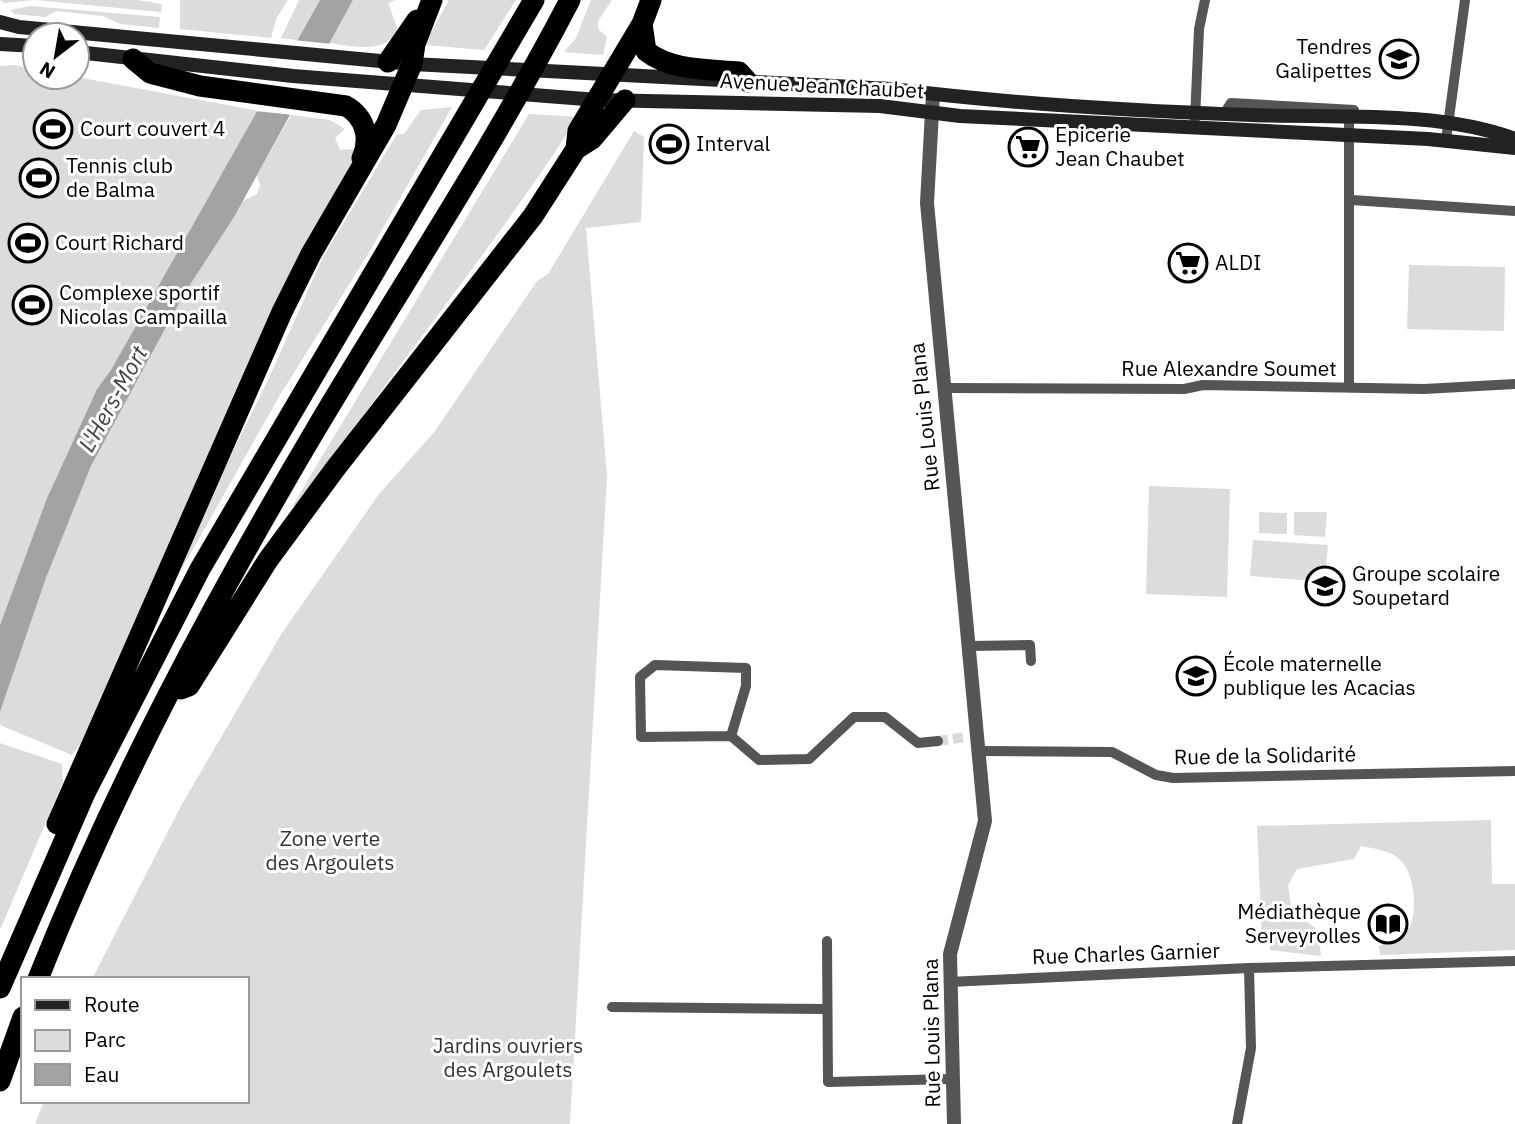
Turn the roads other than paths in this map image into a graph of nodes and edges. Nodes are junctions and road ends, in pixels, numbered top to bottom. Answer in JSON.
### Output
{"nodes":[{"id":1,"x":534,"y":0,"type":"edge"},
{"id":2,"x":569,"y":0,"type":"edge"},
{"id":3,"x":651,"y":0,"type":"edge"},
{"id":4,"x":1205,"y":0,"type":"edge"},
{"id":5,"x":1465,"y":0,"type":"edge"},
{"id":6,"x":429,"y":6,"type":"edge"},
{"id":7,"x":0,"y":22,"type":"edge"},
{"id":8,"x":642,"y":24,"type":"junction"},
{"id":9,"x":0,"y":44,"type":"edge"},
{"id":10,"x":21,"y":45,"type":"edge"},
{"id":11,"x":91,"y":54,"type":"edge"},
{"id":12,"x":133,"y":59,"type":"junction"},
{"id":13,"x":388,"y":62,"type":"junction"},
{"id":14,"x":412,"y":64,"type":"junction"},
{"id":15,"x":608,"y":77,"type":"junction"},
{"id":16,"x":748,"y":82,"type":"junction"},
{"id":17,"x":402,"y":86,"type":"junction"},
{"id":18,"x":933,"y":94,"type":"junction"},
{"id":19,"x":598,"y":100,"type":"junction"},
{"id":20,"x":625,"y":100,"type":"junction"},
{"id":21,"x":933,"y":112,"type":"junction"},
{"id":22,"x":1195,"y":112,"type":"junction"},
{"id":23,"x":1224,"y":114,"type":"junction"},
{"id":24,"x":1349,"y":118,"type":"junction"},
{"id":25,"x":1413,"y":120,"type":"junction"},
{"id":26,"x":1449,"y":121,"type":"junction"},
{"id":27,"x":1195,"y":127,"type":"junction"},
{"id":28,"x":1349,"y":135,"type":"junction"},
{"id":29,"x":1515,"y":139,"type":"edge"},
{"id":30,"x":1446,"y":140,"type":"junction"},
{"id":31,"x":1515,"y":148,"type":"edge"},
{"id":32,"x":576,"y":149,"type":"junction"},
{"id":33,"x":1352,"y":200,"type":"junction"},
{"id":34,"x":341,"y":201,"type":"junction"},
{"id":35,"x":1515,"y":211,"type":"edge"},
{"id":36,"x":1515,"y":384,"type":"edge"},
{"id":37,"x":943,"y":388,"type":"junction"},
{"id":38,"x":1349,"y":388,"type":"junction"},
{"id":39,"x":970,"y":646,"type":"junction"},
{"id":40,"x":1031,"y":661,"type":"dead end"},
{"id":41,"x":169,"y":694,"type":"junction"},
{"id":42,"x":731,"y":736,"type":"junction"},
{"id":43,"x":937,"y":741,"type":"tunnel mouth"},
{"id":44,"x":980,"y":751,"type":"junction"},
{"id":45,"x":1515,"y":771,"type":"edge"},
{"id":46,"x":827,"y":941,"type":"dead end"},
{"id":47,"x":1515,"y":961,"type":"edge"},
{"id":48,"x":10,"y":962,"type":"junction"},
{"id":49,"x":1249,"y":968,"type":"junction"},
{"id":50,"x":39,"y":977,"type":"edge"},
{"id":51,"x":949,"y":982,"type":"junction"},
{"id":52,"x":0,"y":988,"type":"edge"},
{"id":53,"x":612,"y":1007,"type":"dead end"},
{"id":54,"x":827,"y":1009,"type":"junction"},
{"id":55,"x":21,"y":1023,"type":"edge"},
{"id":56,"x":953,"y":1079,"type":"junction"},
{"id":57,"x":0,"y":1081,"type":"edge"},
{"id":58,"x":954,"y":1124,"type":"edge"},
{"id":59,"x":1237,"y":1124,"type":"edge"}],
"edges":[{"from":1,"to":48,"type":"highway"},
{"from":2,"to":41,"type":"highway"},
{"from":3,"to":8,"type":"highway"},
{"from":4,"to":22,"type":"street"},
{"from":5,"to":26,"type":"street"},
{"from":6,"to":13,"type":"highway"},
{"from":6,"to":14,"type":"highway"},
{"from":7,"to":13,"type":"main road","name":"Avenue Jean Chaubet"},
{"from":8,"to":15,"type":"highway"},
{"from":8,"to":16,"type":"highway"},
{"from":9,"to":10,"type":"main road"},
{"from":11,"to":12,"type":"main road","name":"Avenue Jean Chaubet"},
{"from":12,"to":17,"type":"main road","name":"Avenue Jean Chaubet"},
{"from":12,"to":34,"type":"highway"},
{"from":13,"to":14,"type":"main road","name":"Avenue Jean Chaubet"},
{"from":14,"to":15,"type":"main road","name":"Avenue Jean Chaubet"},
{"from":14,"to":17,"type":"highway"},
{"from":15,"to":16,"type":"main road","name":"Avenue Jean Chaubet"},
{"from":15,"to":19,"type":"highway"},
{"from":16,"to":18,"type":"main road","name":"Avenue Jean Chaubet"},
{"from":17,"to":19,"type":"main road","name":"Avenue Jean Chaubet"},
{"from":17,"to":34,"type":"highway"},
{"from":18,"to":21,"type":"street","name":"Rue Louis Plana"},
{"from":18,"to":22,"type":"main road","name":"Avenue Jean Chaubet"},
{"from":19,"to":20,"type":"main road","name":"Avenue Jean Chaubet"},
{"from":19,"to":32,"type":"highway"},
{"from":20,"to":21,"type":"main road","name":"Avenue Jean Chaubet"},
{"from":20,"to":32,"type":"highway"},
{"from":21,"to":27,"type":"main road","name":"Avenue Jean Chaubet"},
{"from":21,"to":37,"type":"street","name":"Rue Louis Plana"},
{"from":22,"to":23,"type":"main road","name":"Avenue Jean Chaubet"},
{"from":22,"to":27,"type":"street"},
{"from":23,"to":24,"type":"main road","name":"Avenue Jean Chaubet"},
{"from":23,"to":25,"type":"street","name":"Avenue Jean Chaubet"},
{"from":24,"to":25,"type":"main road","name":"Avenue Jean Chaubet"},
{"from":24,"to":28,"type":"street"},
{"from":25,"to":26,"type":"main road","name":"Avenue Jean Chaubet"},
{"from":26,"to":29,"type":"main road","name":"Avenue Jean Chaubet"},
{"from":26,"to":30,"type":"street"},
{"from":27,"to":28,"type":"main road","name":"Avenue Jean Chaubet"},
{"from":28,"to":30,"type":"main road","name":"Avenue Jean Chaubet"},
{"from":28,"to":33,"type":"street"},
{"from":30,"to":31,"type":"main road","name":"Avenue Jean Chaubet"},
{"from":32,"to":41,"type":"highway"},
{"from":33,"to":35,"type":"street"},
{"from":33,"to":38,"type":"street"},
{"from":34,"to":48,"type":"highway"},
{"from":36,"to":38,"type":"street","name":"Rue Alexandre Soumet"},
{"from":37,"to":38,"type":"street","name":"Rue Alexandre Soumet"},
{"from":37,"to":39,"type":"street","name":"Rue Louis Plana"},
{"from":39,"to":40,"type":"street"},
{"from":39,"to":44,"type":"street","name":"Rue Louis Plana"},
{"from":41,"to":50,"type":"highway"},
{"from":42,"to":42,"type":"street"},
{"from":42,"to":43,"type":"street"},
{"from":44,"to":45,"type":"street","name":"Rue de la Solidarité"},
{"from":44,"to":51,"type":"street","name":"Rue Louis Plana"},
{"from":46,"to":54,"type":"street"},
{"from":47,"to":49,"type":"street","name":"Rue Charles Garnier"},
{"from":48,"to":52,"type":"highway"},
{"from":49,"to":51,"type":"street","name":"Rue Charles Garnier"},
{"from":49,"to":59,"type":"street"},
{"from":51,"to":56,"type":"street","name":"Rue Louis Plana"},
{"from":53,"to":54,"type":"street"},
{"from":54,"to":56,"type":"street"},
{"from":55,"to":57,"type":"highway"},
{"from":56,"to":58,"type":"street","name":"Rue Louis Plana"}]}
